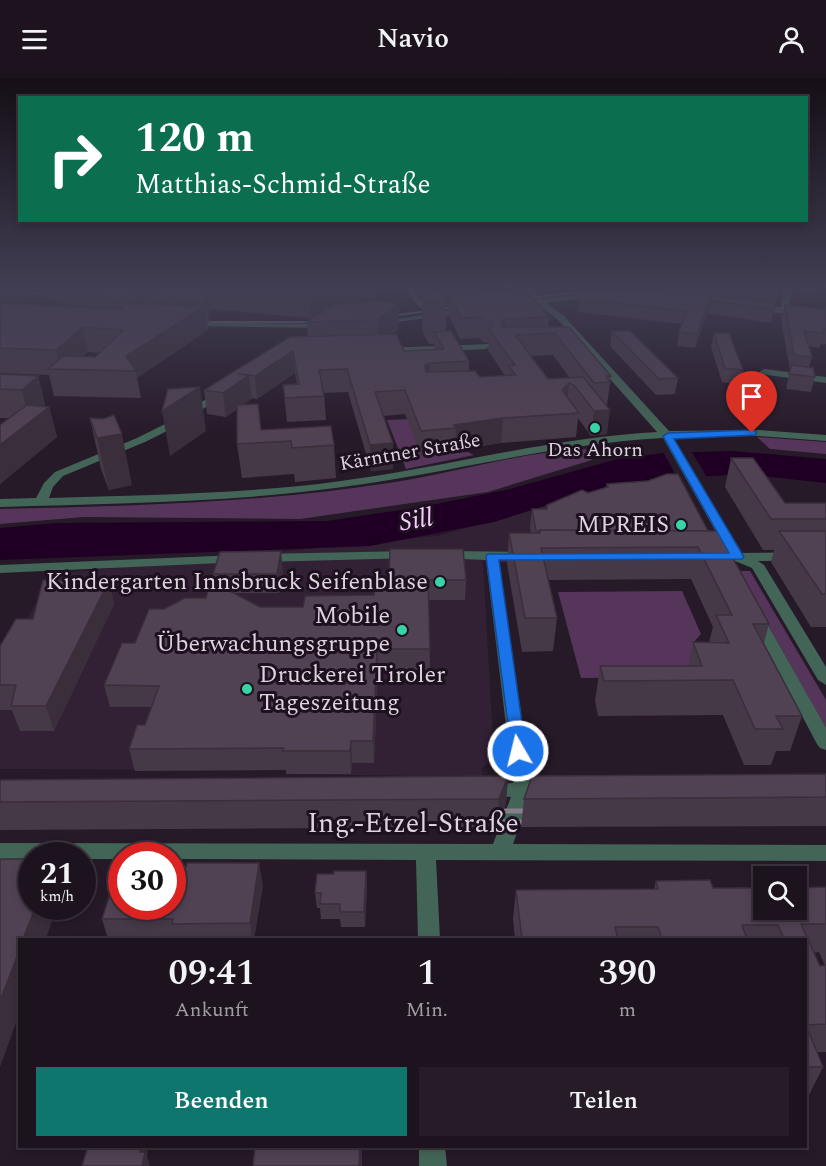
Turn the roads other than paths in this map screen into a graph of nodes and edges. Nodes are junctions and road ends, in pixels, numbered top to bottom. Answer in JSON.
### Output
{"nodes":[{"id":1,"x":285,"y":337,"type":"edge"},
{"id":2,"x":580,"y":337,"type":"edge"},
{"id":3,"x":285,"y":341,"type":"edge"},
{"id":4,"x":584,"y":341,"type":"junction"},
{"id":5,"x":568,"y":342,"type":"edge"},
{"id":6,"x":486,"y":346,"type":"dead end"},
{"id":7,"x":459,"y":347,"type":"junction"},
{"id":8,"x":375,"y":351,"type":"edge"},
{"id":9,"x":465,"y":359,"type":"edge"},
{"id":10,"x":764,"y":372,"type":"dead end"},
{"id":11,"x":826,"y":380,"type":"edge"},
{"id":12,"x":235,"y":384,"type":"edge"},
{"id":13,"x":826,"y":438,"type":"edge"},
{"id":14,"x":671,"y":441,"type":"junction"},
{"id":15,"x":41,"y":501,"type":"junction"},
{"id":16,"x":0,"y":503,"type":"edge"},
{"id":17,"x":492,"y":556,"type":"junction"},
{"id":18,"x":538,"y":556,"type":"edge"},
{"id":19,"x":826,"y":556,"type":"edge"},
{"id":20,"x":698,"y":557,"type":"edge"},
{"id":21,"x":737,"y":557,"type":"junction"},
{"id":22,"x":0,"y":569,"type":"edge"},
{"id":23,"x":733,"y":574,"type":"edge"},
{"id":24,"x":749,"y":603,"type":"edge"},
{"id":25,"x":826,"y":680,"type":"edge"},
{"id":26,"x":826,"y":744,"type":"edge"},
{"id":27,"x":570,"y":789,"type":"edge"},
{"id":28,"x":465,"y":790,"type":"edge"},
{"id":29,"x":523,"y":790,"type":"junction"},
{"id":30,"x":0,"y":851,"type":"edge"},
{"id":31,"x":426,"y":852,"type":"junction"},
{"id":32,"x":500,"y":852,"type":"junction"},
{"id":33,"x":826,"y":853,"type":"edge"},
{"id":34,"x":429,"y":938,"type":"edge"},
{"id":35,"x":432,"y":1148,"type":"edge"},
{"id":36,"x":433,"y":1166,"type":"edge"}],
"edges":[{"from":1,"to":3,"type":"street"},
{"from":2,"to":4,"type":"street"},
{"from":4,"to":5,"type":"street"},
{"from":4,"to":14,"type":"street"},
{"from":6,"to":7,"type":"street"},
{"from":7,"to":8,"type":"street"},
{"from":7,"to":9,"type":"street"},
{"from":10,"to":11,"type":"street"},
{"from":12,"to":15,"type":"street"},
{"from":13,"to":14,"type":"street","name":"Kärntner Straße"},
{"from":14,"to":15,"type":"street","name":"Kärntner Straße"},
{"from":14,"to":21,"type":"street"},
{"from":15,"to":16,"type":"street","name":"Kärntner Straße"},
{"from":17,"to":18,"type":"street"},
{"from":17,"to":22,"type":"street"},
{"from":17,"to":29,"type":"street"},
{"from":19,"to":21,"type":"street"},
{"from":20,"to":21,"type":"street"},
{"from":21,"to":23,"type":"street"},
{"from":21,"to":25,"type":"street"},
{"from":24,"to":26,"type":"street"},
{"from":27,"to":29,"type":"street","name":"Ing.-Etzel-Straße"},
{"from":28,"to":29,"type":"street","name":"Ing.-Etzel-Straße"},
{"from":29,"to":32,"type":"street"},
{"from":30,"to":31,"type":"street","name":"Ing.-Etzel-Straße"},
{"from":31,"to":32,"type":"street","name":"Ing.-Etzel-Straße"},
{"from":31,"to":34,"type":"street"},
{"from":32,"to":33,"type":"street","name":"Ing.-Etzel-Straße"},
{"from":35,"to":36,"type":"street"}]}
